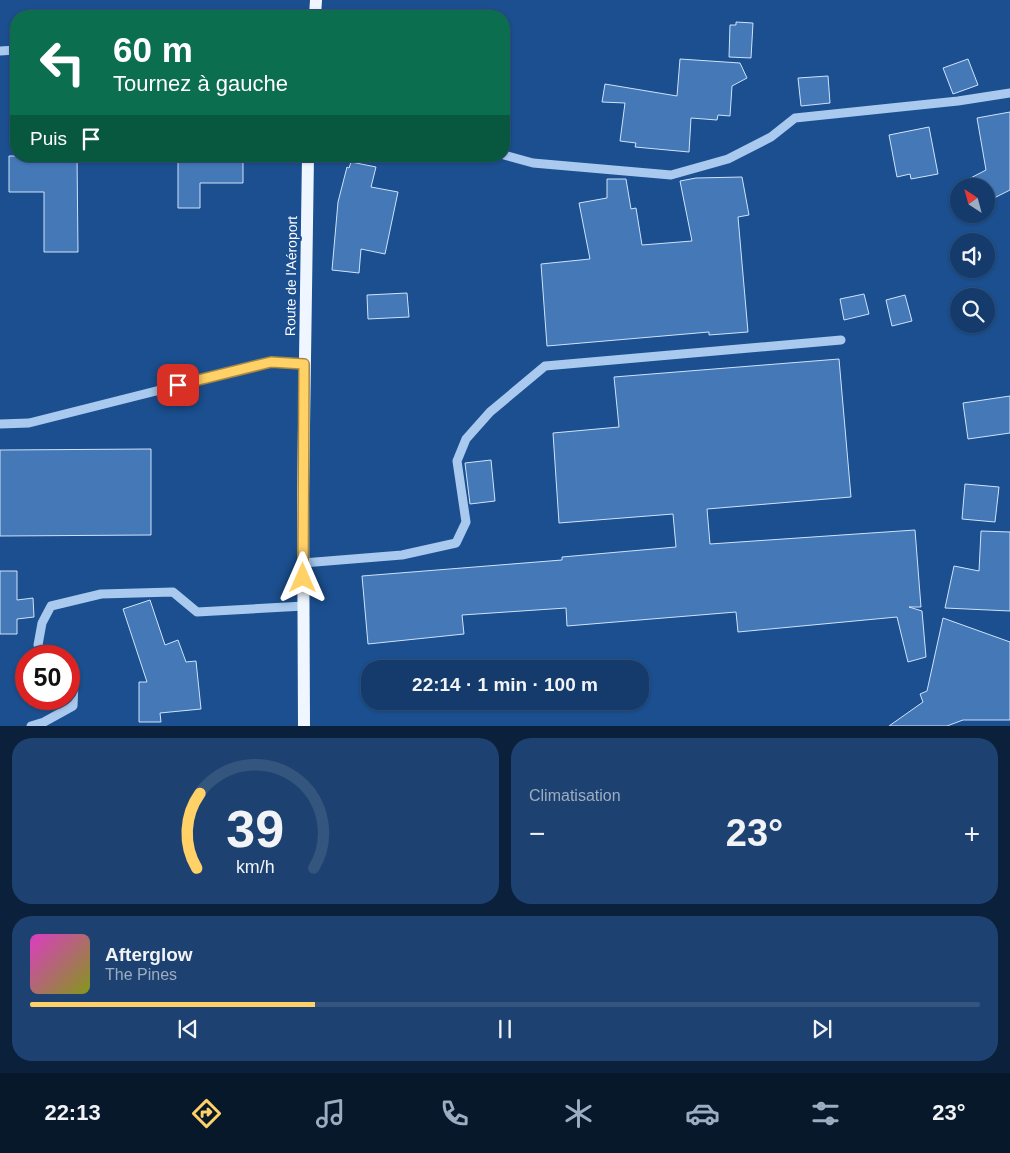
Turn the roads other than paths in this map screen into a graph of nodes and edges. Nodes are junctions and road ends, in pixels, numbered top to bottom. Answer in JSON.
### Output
{"nodes":[{"id":1,"x":1010,"y":93,"type":"edge"},
{"id":2,"x":510,"y":157,"type":"edge"},
{"id":3,"x":308,"y":162,"type":"edge"},
{"id":4,"x":841,"y":340,"type":"dead end"},
{"id":5,"x":304,"y":364,"type":"junction"},
{"id":6,"x":0,"y":424,"type":"edge"},
{"id":7,"x":303,"y":563,"type":"junction"},
{"id":8,"x":304,"y":606,"type":"junction"},
{"id":9,"x":38,"y":645,"type":"edge"},
{"id":10,"x":66,"y":710,"type":"edge"},
{"id":11,"x":31,"y":726,"type":"edge"},
{"id":12,"x":304,"y":726,"type":"edge"}],
"edges":[{"from":1,"to":2,"type":"street"},
{"from":3,"to":5,"type":"main road","name":"Route de l'Aéroport"},
{"from":4,"to":7,"type":"street"},
{"from":5,"to":6,"type":"street"},
{"from":5,"to":7,"type":"main road","name":"Route de l'Aéroport"},
{"from":7,"to":8,"type":"main road","name":"Route de l'Aéroport"},
{"from":8,"to":9,"type":"street"},
{"from":8,"to":12,"type":"main road","name":"Route de l'Aéroport"},
{"from":10,"to":11,"type":"street"}]}
